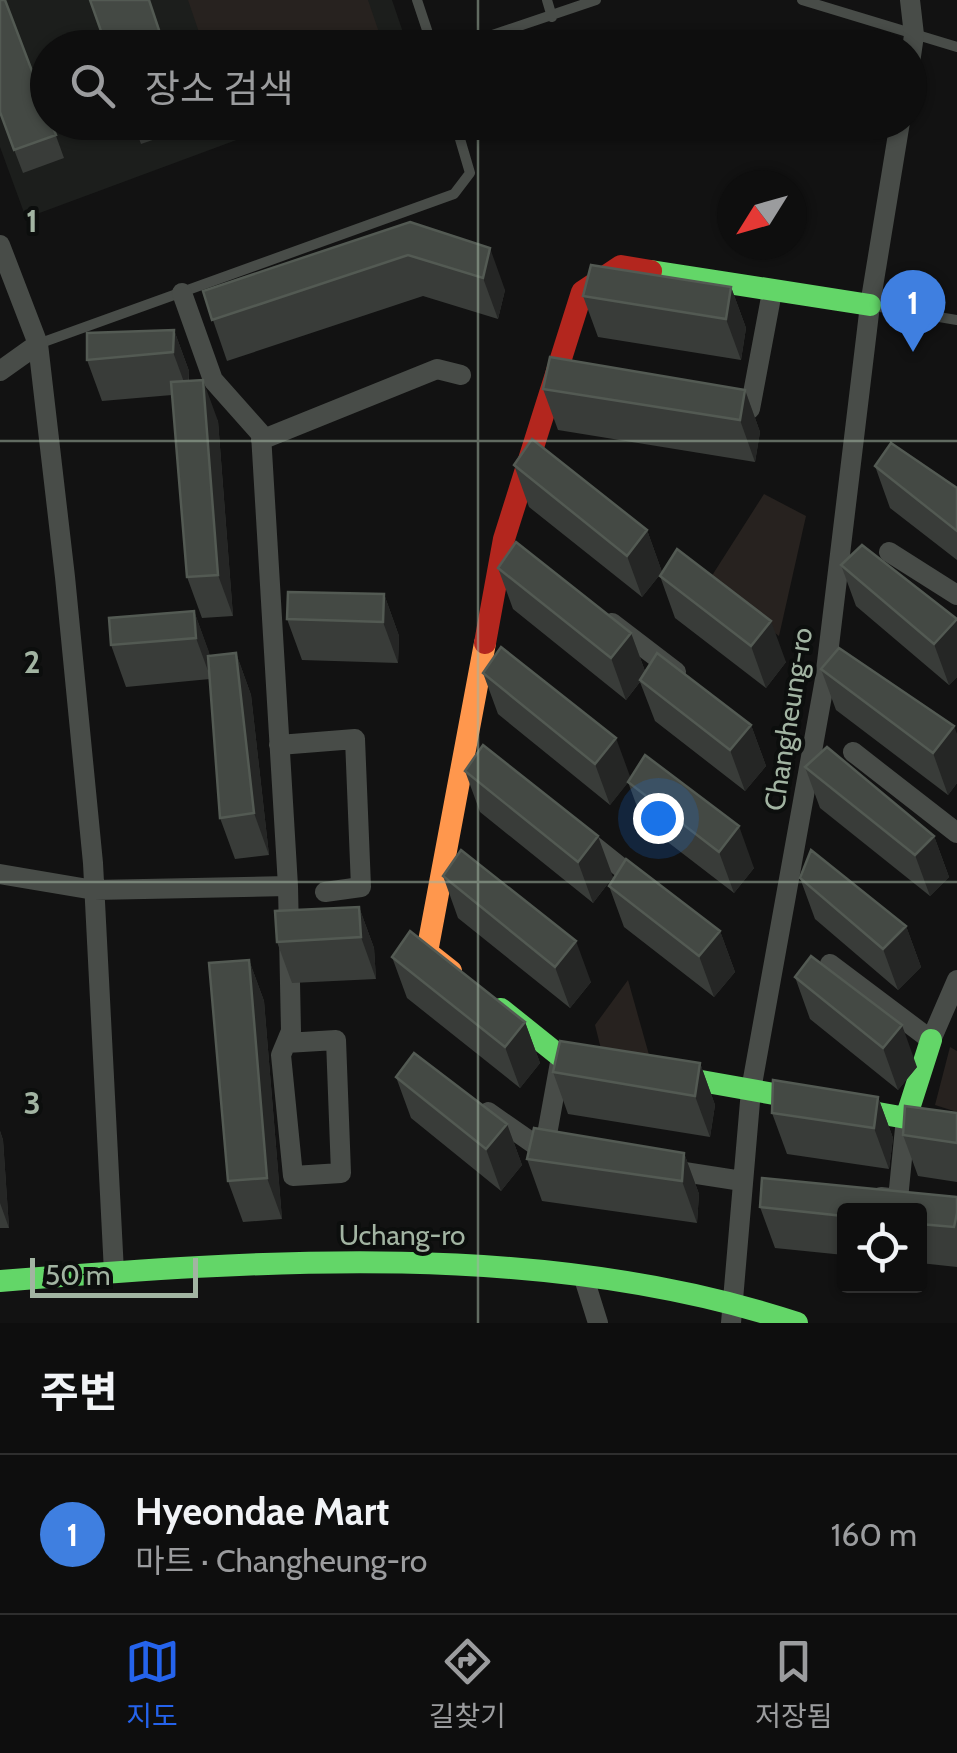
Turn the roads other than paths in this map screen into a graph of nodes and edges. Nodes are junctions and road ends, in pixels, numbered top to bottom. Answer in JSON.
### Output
{"nodes":[{"id":1,"x":416,"y":0,"type":"edge"},
{"id":2,"x":547,"y":0,"type":"edge"},
{"id":3,"x":596,"y":0,"type":"edge"},
{"id":4,"x":802,"y":0,"type":"edge"},
{"id":5,"x":910,"y":0,"type":"edge"},
{"id":6,"x":552,"y":17,"type":"junction"},
{"id":7,"x":427,"y":30,"type":"edge"},
{"id":8,"x":511,"y":30,"type":"edge"},
{"id":9,"x":898,"y":30,"type":"edge"},
{"id":10,"x":913,"y":30,"type":"edge"},
{"id":11,"x":927,"y":38,"type":"edge"},
{"id":12,"x":957,"y":46,"type":"edge"},
{"id":13,"x":460,"y":140,"type":"edge"},
{"id":14,"x":897,"y":140,"type":"edge"},
{"id":15,"x":0,"y":245,"type":"edge"},
{"id":16,"x":772,"y":292,"type":"junction"},
{"id":17,"x":182,"y":294,"type":"junction"},
{"id":18,"x":870,"y":305,"type":"junction"},
{"id":19,"x":957,"y":320,"type":"edge"},
{"id":20,"x":38,"y":344,"type":"junction"},
{"id":21,"x":0,"y":371,"type":"edge"},
{"id":22,"x":460,"y":375,"type":"dead end"},
{"id":23,"x":696,"y":402,"type":"edge"},
{"id":24,"x":261,"y":440,"type":"junction"},
{"id":25,"x":889,"y":552,"type":"dead end"},
{"id":26,"x":501,"y":557,"type":"junction"},
{"id":27,"x":529,"y":560,"type":"edge"},
{"id":28,"x":957,"y":595,"type":"edge"},
{"id":29,"x":589,"y":606,"type":"edge"},
{"id":30,"x":694,"y":686,"type":"edge"},
{"id":31,"x":280,"y":744,"type":"junction"},
{"id":32,"x":853,"y":752,"type":"dead end"},
{"id":33,"x":561,"y":820,"type":"edge"},
{"id":34,"x":957,"y":832,"type":"edge"},
{"id":35,"x":0,"y":874,"type":"edge"},
{"id":36,"x":288,"y":886,"type":"junction"},
{"id":37,"x":94,"y":890,"type":"junction"},
{"id":38,"x":325,"y":892,"type":"dead end"},
{"id":39,"x":653,"y":893,"type":"edge"},
{"id":40,"x":830,"y":964,"type":"dead end"},
{"id":41,"x":957,"y":980,"type":"edge"},
{"id":42,"x":932,"y":1040,"type":"junction"},
{"id":43,"x":286,"y":1043,"type":"junction"},
{"id":44,"x":561,"y":1056,"type":"junction"},
{"id":45,"x":618,"y":1066,"type":"edge"},
{"id":46,"x":656,"y":1073,"type":"edge"},
{"id":47,"x":751,"y":1090,"type":"junction"},
{"id":48,"x":468,"y":1098,"type":"edge"},
{"id":49,"x":906,"y":1118,"type":"junction"},
{"id":50,"x":652,"y":1168,"type":"edge"},
{"id":51,"x":742,"y":1181,"type":"junction"},
{"id":52,"x":858,"y":1194,"type":"edge"},
{"id":53,"x":114,"y":1272,"type":"junction"},
{"id":54,"x":583,"y":1276,"type":"junction"},
{"id":55,"x":0,"y":1281,"type":"edge"},
{"id":56,"x":730,"y":1298,"type":"junction"},
{"id":57,"x":598,"y":1323,"type":"edge"},
{"id":58,"x":730,"y":1323,"type":"edge"},
{"id":59,"x":797,"y":1323,"type":"edge"}],
"edges":[{"from":1,"to":7,"type":"lane"},
{"from":2,"to":6,"type":"lane"},
{"from":3,"to":6,"type":"lane"},
{"from":4,"to":9,"type":"lane"},
{"from":5,"to":10,"type":"street"},
{"from":6,"to":8,"type":"lane"},
{"from":11,"to":12,"type":"lane"},
{"from":13,"to":17,"type":"lane"},
{"from":14,"to":18,"type":"street","name":"Changheung-ro"},
{"from":15,"to":20,"type":"street"},
{"from":16,"to":18,"type":"street"},
{"from":16,"to":23,"type":"street"},
{"from":16,"to":26,"type":"street"},
{"from":17,"to":20,"type":"lane"},
{"from":17,"to":24,"type":"street"},
{"from":18,"to":19,"type":"lane"},
{"from":18,"to":47,"type":"street","name":"Changheung-ro"},
{"from":20,"to":21,"type":"street"},
{"from":20,"to":37,"type":"street"},
{"from":22,"to":24,"type":"street"},
{"from":24,"to":31,"type":"street"},
{"from":25,"to":28,"type":"street"},
{"from":26,"to":27,"type":"street"},
{"from":26,"to":44,"type":"street"},
{"from":29,"to":30,"type":"street"},
{"from":31,"to":36,"type":"street"},
{"from":31,"to":38,"type":"street"},
{"from":32,"to":34,"type":"street"},
{"from":33,"to":39,"type":"street"},
{"from":35,"to":37,"type":"street"},
{"from":36,"to":37,"type":"street"},
{"from":36,"to":43,"type":"street"},
{"from":37,"to":53,"type":"street"},
{"from":40,"to":42,"type":"street"},
{"from":41,"to":42,"type":"street"},
{"from":42,"to":49,"type":"street"},
{"from":43,"to":43,"type":"street"},
{"from":44,"to":45,"type":"street"},
{"from":44,"to":48,"type":"street"},
{"from":46,"to":47,"type":"street"},
{"from":47,"to":49,"type":"street"},
{"from":47,"to":51,"type":"street","name":"Changheung-ro"},
{"from":49,"to":52,"type":"street"},
{"from":50,"to":51,"type":"street"},
{"from":51,"to":56,"type":"street","name":"Changheung-ro"},
{"from":53,"to":54,"type":"street","name":"Uchang-ro"},
{"from":53,"to":55,"type":"street","name":"Uchang-ro"},
{"from":54,"to":56,"type":"street","name":"Uchang-ro"},
{"from":54,"to":57,"type":"street"},
{"from":56,"to":58,"type":"street","name":"Changheung-ro"},
{"from":56,"to":59,"type":"street","name":"Uchang-ro"}]}
